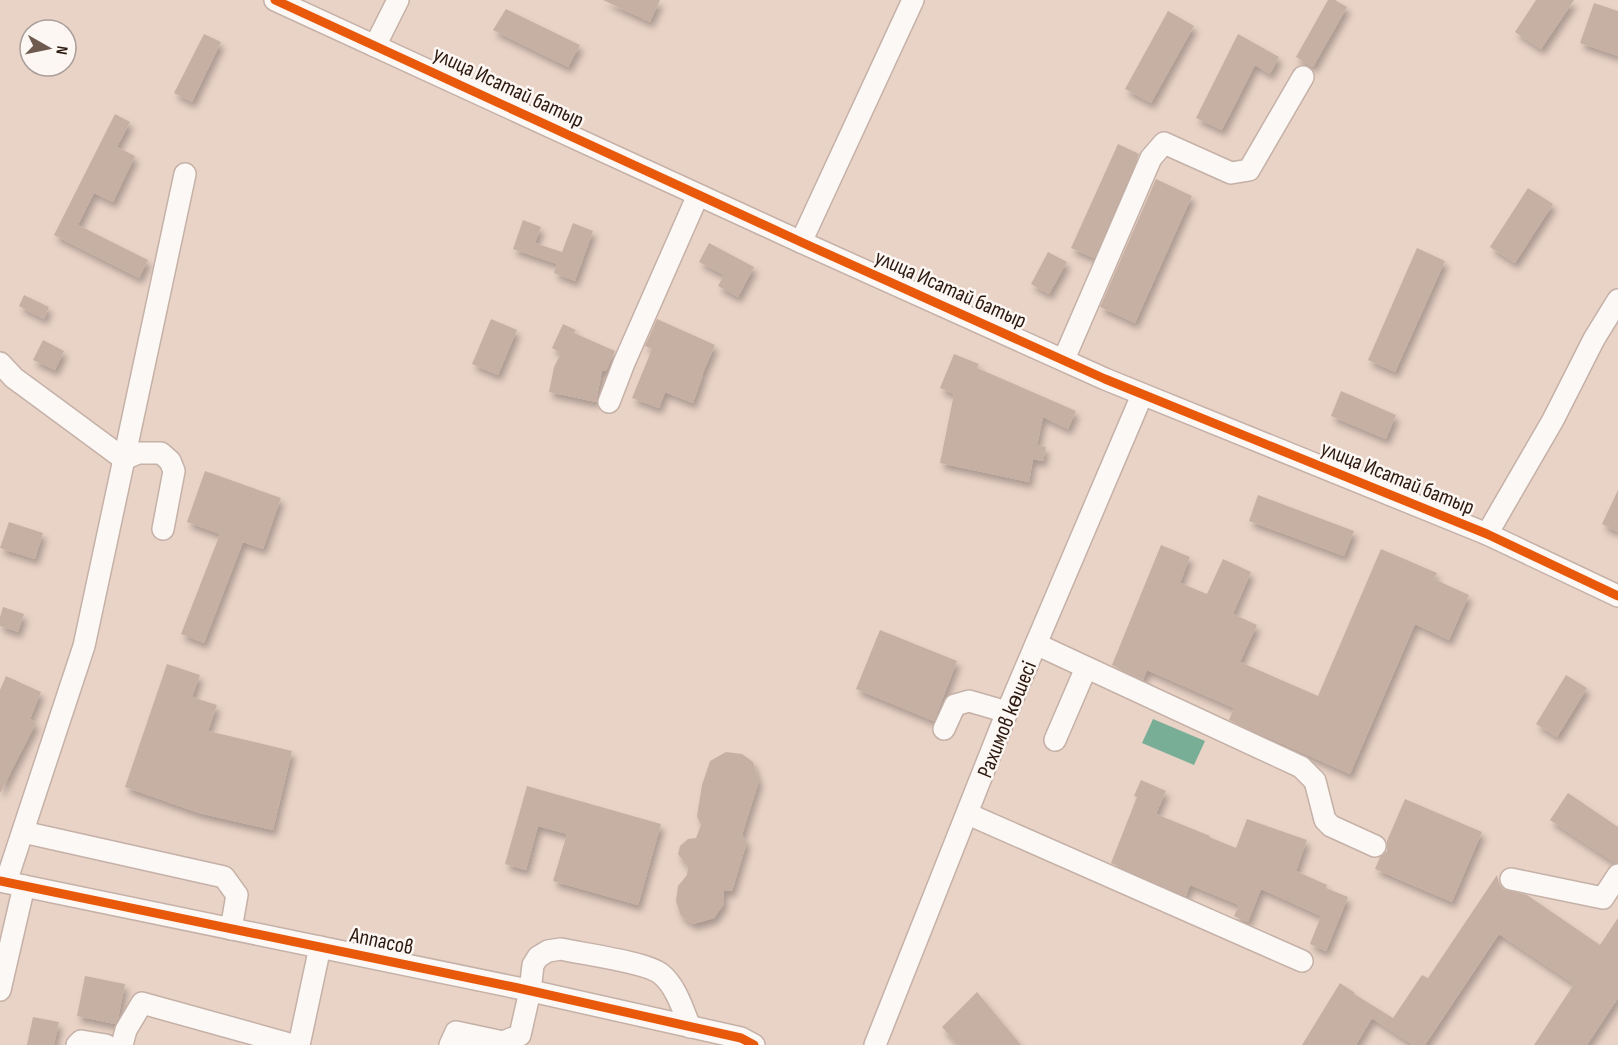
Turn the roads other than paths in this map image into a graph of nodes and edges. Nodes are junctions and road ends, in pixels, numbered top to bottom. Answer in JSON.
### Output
{"nodes":[{"id":1,"x":275,"y":0,"type":"edge"},
{"id":2,"x":398,"y":0,"type":"edge"},
{"id":3,"x":913,"y":0,"type":"edge"},
{"id":4,"x":375,"y":46,"type":"junction"},
{"id":5,"x":1303,"y":77,"type":"dead end"},
{"id":6,"x":185,"y":174,"type":"dead end"},
{"id":7,"x":698,"y":195,"type":"junction"},
{"id":8,"x":801,"y":242,"type":"junction"},
{"id":9,"x":1618,"y":300,"type":"edge"},
{"id":10,"x":1064,"y":359,"type":"junction"},
{"id":11,"x":0,"y":363,"type":"edge"},
{"id":12,"x":1142,"y":395,"type":"junction"},
{"id":13,"x":609,"y":402,"type":"dead end"},
{"id":14,"x":124,"y":459,"type":"junction"},
{"id":15,"x":163,"y":529,"type":"dead end"},
{"id":16,"x":1487,"y":534,"type":"junction"},
{"id":17,"x":1618,"y":596,"type":"edge"},
{"id":18,"x":1036,"y":644,"type":"junction"},
{"id":19,"x":1086,"y":668,"type":"junction"},
{"id":20,"x":1007,"y":712,"type":"junction"},
{"id":21,"x":944,"y":729,"type":"dead end"},
{"id":22,"x":1055,"y":740,"type":"dead end"},
{"id":23,"x":968,"y":814,"type":"junction"},
{"id":24,"x":22,"y":832,"type":"junction"},
{"id":25,"x":1375,"y":846,"type":"dead end"},
{"id":26,"x":1618,"y":875,"type":"edge"},
{"id":27,"x":1510,"y":879,"type":"dead end"},
{"id":28,"x":10,"y":883,"type":"edge"},
{"id":29,"x":231,"y":929,"type":"junction"},
{"id":30,"x":320,"y":947,"type":"junction"},
{"id":31,"x":1302,"y":961,"type":"dead end"},
{"id":32,"x":1,"y":982,"type":"edge"},
{"id":33,"x":530,"y":991,"type":"junction"},
{"id":34,"x":690,"y":1027,"type":"junction"},
{"id":35,"x":77,"y":1045,"type":"edge"},
{"id":36,"x":106,"y":1045,"type":"edge"},
{"id":37,"x":122,"y":1045,"type":"edge"},
{"id":38,"x":293,"y":1045,"type":"edge"},
{"id":39,"x":299,"y":1045,"type":"edge"},
{"id":40,"x":450,"y":1045,"type":"edge"},
{"id":41,"x":754,"y":1045,"type":"edge"},
{"id":42,"x":875,"y":1045,"type":"edge"}],
"edges":[{"from":1,"to":4,"type":"street","name":"улица Исатай батыр"},
{"from":2,"to":4,"type":"street"},
{"from":3,"to":8,"type":"street"},
{"from":4,"to":7,"type":"street","name":"улица Исатай батыр"},
{"from":5,"to":10,"type":"street"},
{"from":6,"to":14,"type":"street"},
{"from":7,"to":8,"type":"street","name":"улица Исатай батыр"},
{"from":7,"to":13,"type":"street"},
{"from":8,"to":10,"type":"street","name":"улица Исатай батыр"},
{"from":9,"to":16,"type":"street"},
{"from":10,"to":12,"type":"street","name":"улица Исатай батыр"},
{"from":11,"to":14,"type":"street"},
{"from":12,"to":16,"type":"street","name":"улица Исатай батыр"},
{"from":12,"to":18,"type":"street","name":"Рахимов көшесі"},
{"from":14,"to":15,"type":"street"},
{"from":14,"to":24,"type":"street"},
{"from":16,"to":17,"type":"street","name":"улица Исатай батыр"},
{"from":18,"to":19,"type":"street"},
{"from":18,"to":20,"type":"street","name":"Рахимов көшесі"},
{"from":19,"to":22,"type":"street"},
{"from":19,"to":25,"type":"street"},
{"from":20,"to":21,"type":"street"},
{"from":20,"to":23,"type":"street","name":"Рахимов көшесі"},
{"from":23,"to":31,"type":"street"},
{"from":23,"to":42,"type":"street","name":"Рахимов көшесі"},
{"from":24,"to":28,"type":"street"},
{"from":24,"to":29,"type":"street"},
{"from":26,"to":27,"type":"street"},
{"from":28,"to":29,"type":"street","name":"Аппасов"},
{"from":28,"to":32,"type":"street"},
{"from":29,"to":30,"type":"street","name":"Аппасов"},
{"from":30,"to":33,"type":"street","name":"Аппасов"},
{"from":30,"to":39,"type":"street"},
{"from":33,"to":34,"type":"street","name":"Аппасов"},
{"from":33,"to":34,"type":"street"},
{"from":33,"to":40,"type":"street"},
{"from":34,"to":41,"type":"street","name":"Аппасов"},
{"from":35,"to":36,"type":"street"},
{"from":37,"to":38,"type":"street"}]}
